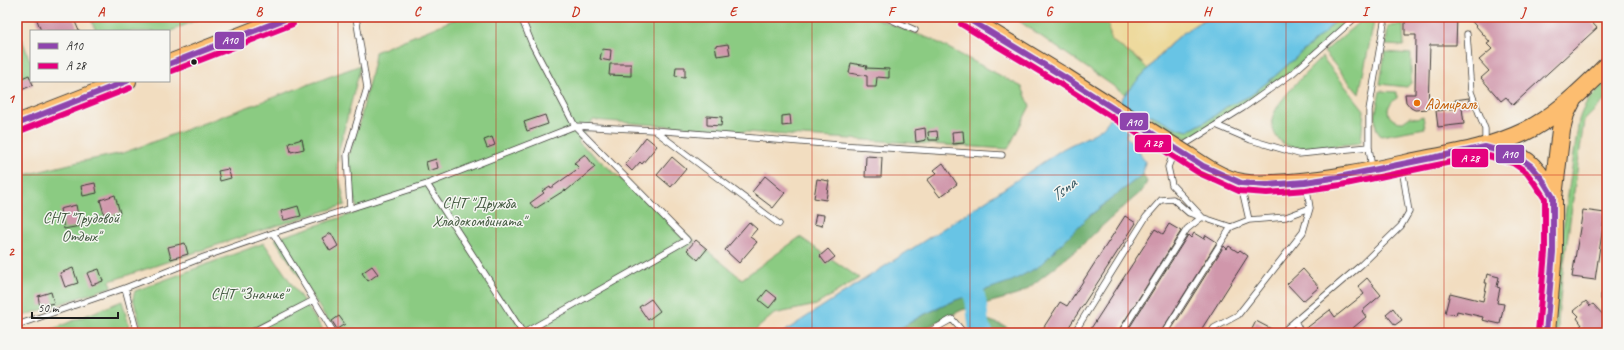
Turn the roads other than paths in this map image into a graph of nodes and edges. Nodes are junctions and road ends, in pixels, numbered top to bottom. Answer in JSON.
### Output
{"nodes":[{"id":1,"x":290,"y":17,"type":"edge"},
{"id":2,"x":356,"y":17,"type":"edge"},
{"id":3,"x":521,"y":17,"type":"edge"},
{"id":4,"x":885,"y":17,"type":"edge"},
{"id":5,"x":965,"y":17,"type":"edge"},
{"id":6,"x":1356,"y":17,"type":"edge"},
{"id":7,"x":1385,"y":17,"type":"edge"},
{"id":8,"x":915,"y":30,"type":"dead end"},
{"id":9,"x":1467,"y":34,"type":"dead end"},
{"id":10,"x":170,"y":64,"type":"edge"},
{"id":11,"x":1607,"y":66,"type":"edge"},
{"id":12,"x":123,"y":82,"type":"edge"},
{"id":13,"x":1573,"y":100,"type":"junction"},
{"id":14,"x":17,"y":124,"type":"edge"},
{"id":15,"x":1216,"y":125,"type":"junction"},
{"id":16,"x":575,"y":126,"type":"junction"},
{"id":17,"x":653,"y":130,"type":"junction"},
{"id":18,"x":1369,"y":147,"type":"junction"},
{"id":19,"x":1485,"y":147,"type":"junction"},
{"id":20,"x":1002,"y":155,"type":"dead end"},
{"id":21,"x":1401,"y":165,"type":"junction"},
{"id":22,"x":1373,"y":171,"type":"junction"},
{"id":23,"x":1305,"y":182,"type":"junction"},
{"id":24,"x":1241,"y":183,"type":"junction"},
{"id":25,"x":427,"y":184,"type":"junction"},
{"id":26,"x":1552,"y":197,"type":"junction"},
{"id":27,"x":350,"y":208,"type":"junction"},
{"id":28,"x":1310,"y":208,"type":"junction"},
{"id":29,"x":1202,"y":217,"type":"junction"},
{"id":30,"x":1249,"y":220,"type":"junction"},
{"id":31,"x":779,"y":224,"type":"dead end"},
{"id":32,"x":1231,"y":227,"type":"junction"},
{"id":33,"x":273,"y":233,"type":"junction"},
{"id":34,"x":125,"y":288,"type":"junction"},
{"id":35,"x":314,"y":300,"type":"junction"},
{"id":36,"x":1295,"y":321,"type":"junction"},
{"id":37,"x":17,"y":325,"type":"edge"},
{"id":38,"x":137,"y":333,"type":"edge"},
{"id":39,"x":250,"y":333,"type":"edge"},
{"id":40,"x":334,"y":333,"type":"edge"},
{"id":41,"x":524,"y":333,"type":"edge"},
{"id":42,"x":927,"y":333,"type":"edge"},
{"id":43,"x":964,"y":333,"type":"edge"},
{"id":44,"x":1074,"y":333,"type":"edge"},
{"id":45,"x":1121,"y":333,"type":"edge"},
{"id":46,"x":1164,"y":333,"type":"edge"},
{"id":47,"x":1211,"y":333,"type":"edge"},
{"id":48,"x":1284,"y":333,"type":"edge"},
{"id":49,"x":1301,"y":333,"type":"edge"},
{"id":50,"x":1546,"y":333,"type":"edge"}],
"edges":[{"from":1,"to":10,"type":"main road"},
{"from":2,"to":27,"type":"lane"},
{"from":3,"to":16,"type":"lane"},
{"from":4,"to":8,"type":"lane"},
{"from":5,"to":24,"type":"main road","bridge":true},
{"from":6,"to":15,"type":"lane"},
{"from":7,"to":18,"type":"lane"},
{"from":9,"to":19,"type":"lane"},
{"from":11,"to":13,"type":"main road"},
{"from":12,"to":14,"type":"main road"},
{"from":13,"to":19,"type":"main road"},
{"from":13,"to":26,"type":"main road"},
{"from":15,"to":18,"type":"lane"},
{"from":15,"to":29,"type":"lane"},
{"from":16,"to":17,"type":"lane"},
{"from":16,"to":25,"type":"lane"},
{"from":16,"to":41,"type":"lane"},
{"from":17,"to":20,"type":"lane"},
{"from":17,"to":31,"type":"lane"},
{"from":18,"to":22,"type":"lane"},
{"from":19,"to":21,"type":"main road"},
{"from":19,"to":26,"type":"main road"},
{"from":21,"to":22,"type":"main road"},
{"from":21,"to":36,"type":"lane"},
{"from":22,"to":23,"type":"main road"},
{"from":23,"to":24,"type":"main road"},
{"from":23,"to":28,"type":"lane"},
{"from":24,"to":30,"type":"lane"},
{"from":25,"to":27,"type":"lane"},
{"from":25,"to":41,"type":"lane"},
{"from":26,"to":50,"type":"main road"},
{"from":27,"to":33,"type":"lane"},
{"from":28,"to":30,"type":"lane"},
{"from":28,"to":47,"type":"lane"},
{"from":29,"to":32,"type":"lane"},
{"from":29,"to":44,"type":"lane"},
{"from":29,"to":45,"type":"lane"},
{"from":30,"to":32,"type":"lane"},
{"from":32,"to":46,"type":"lane"},
{"from":33,"to":34,"type":"lane"},
{"from":33,"to":35,"type":"lane"},
{"from":34,"to":37,"type":"lane"},
{"from":34,"to":38,"type":"lane"},
{"from":35,"to":39,"type":"lane"},
{"from":35,"to":40,"type":"lane"},
{"from":36,"to":48,"type":"lane"},
{"from":36,"to":49,"type":"lane"},
{"from":42,"to":43,"type":"lane"}]}
